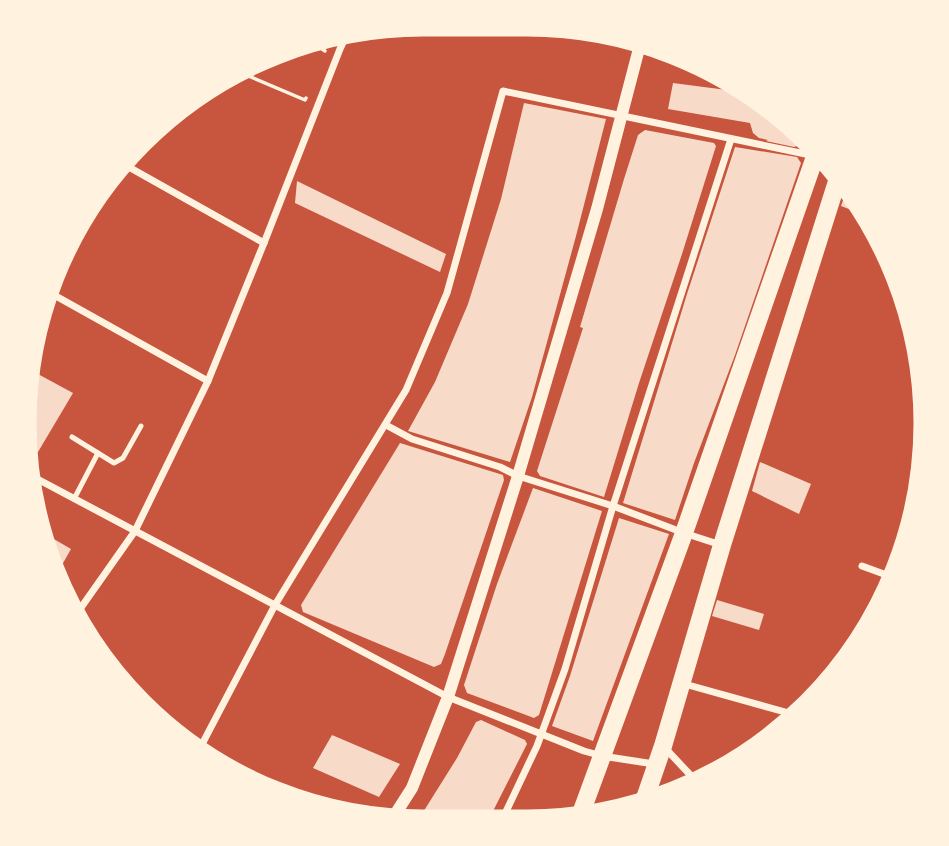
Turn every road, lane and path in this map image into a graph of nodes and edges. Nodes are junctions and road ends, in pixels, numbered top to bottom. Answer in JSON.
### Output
{"nodes":[{"id":1,"x":344,"y":40,"type":"edge"},
{"id":2,"x":639,"y":48,"type":"edge"},
{"id":3,"x":245,"y":75,"type":"edge"},
{"id":4,"x":310,"y":88,"type":"dead end"},
{"id":5,"x":621,"y":116,"type":"junction"},
{"id":6,"x":731,"y":139,"type":"junction"},
{"id":7,"x":810,"y":153,"type":"edge"},
{"id":8,"x":816,"y":161,"type":"edge"},
{"id":9,"x":128,"y":166,"type":"edge"},
{"id":10,"x":836,"y":184,"type":"edge"},
{"id":11,"x":264,"y":243,"type":"junction"},
{"id":12,"x":53,"y":294,"type":"edge"},
{"id":13,"x":208,"y":381,"type":"junction"},
{"id":14,"x":386,"y":425,"type":"junction"},
{"id":15,"x":141,"y":426,"type":"dead end"},
{"id":16,"x":72,"y":438,"type":"dead end"},
{"id":17,"x":98,"y":453,"type":"junction"},
{"id":18,"x":518,"y":476,"type":"junction"},
{"id":19,"x":36,"y":478,"type":"edge"},
{"id":20,"x":74,"y":499,"type":"junction"},
{"id":21,"x":613,"y":506,"type":"junction"},
{"id":22,"x":135,"y":531,"type":"junction"},
{"id":23,"x":684,"y":533,"type":"junction"},
{"id":24,"x":722,"y":545,"type":"junction"},
{"id":25,"x":862,"y":566,"type":"dead end"},
{"id":26,"x":887,"y":575,"type":"edge"},
{"id":27,"x":275,"y":605,"type":"junction"},
{"id":28,"x":79,"y":610,"type":"edge"},
{"id":29,"x":681,"y":682,"type":"junction"},
{"id":30,"x":448,"y":697,"type":"junction"},
{"id":31,"x":789,"y":713,"type":"edge"},
{"id":32,"x":541,"y":733,"type":"junction"},
{"id":33,"x":201,"y":746,"type":"edge"},
{"id":34,"x":663,"y":746,"type":"junction"},
{"id":35,"x":602,"y":757,"type":"junction"},
{"id":36,"x":657,"y":765,"type":"junction"},
{"id":37,"x":692,"y":777,"type":"edge"},
{"id":38,"x":646,"y":796,"type":"edge"},
{"id":39,"x":582,"y":810,"type":"edge"},
{"id":40,"x":396,"y":814,"type":"edge"},
{"id":41,"x":505,"y":814,"type":"edge"}],
"edges":[{"from":1,"to":11,"type":"street"},
{"from":2,"to":5,"type":"street"},
{"from":3,"to":4,"type":"path"},
{"from":5,"to":6,"type":"street"},
{"from":5,"to":14,"type":"street"},
{"from":5,"to":18,"type":"street"},
{"from":6,"to":7,"type":"street"},
{"from":6,"to":21,"type":"street"},
{"from":8,"to":23,"type":"main road"},
{"from":9,"to":11,"type":"street"},
{"from":10,"to":24,"type":"main road"},
{"from":11,"to":13,"type":"street"},
{"from":12,"to":13,"type":"street"},
{"from":13,"to":22,"type":"street"},
{"from":14,"to":18,"type":"street"},
{"from":14,"to":27,"type":"street"},
{"from":15,"to":17,"type":"lane"},
{"from":16,"to":17,"type":"lane"},
{"from":17,"to":20,"type":"lane"},
{"from":18,"to":21,"type":"street"},
{"from":18,"to":30,"type":"street"},
{"from":19,"to":20,"type":"street"},
{"from":20,"to":22,"type":"street"},
{"from":21,"to":23,"type":"street"},
{"from":21,"to":32,"type":"street"},
{"from":22,"to":27,"type":"street"},
{"from":22,"to":28,"type":"street"},
{"from":23,"to":24,"type":"street"},
{"from":23,"to":35,"type":"main road"},
{"from":24,"to":29,"type":"main road"},
{"from":25,"to":26,"type":"street"},
{"from":27,"to":30,"type":"street"},
{"from":27,"to":33,"type":"street"},
{"from":29,"to":31,"type":"street"},
{"from":29,"to":34,"type":"main road"},
{"from":30,"to":32,"type":"street"},
{"from":30,"to":40,"type":"street"},
{"from":32,"to":35,"type":"street"},
{"from":32,"to":41,"type":"street"},
{"from":34,"to":36,"type":"main road"},
{"from":34,"to":37,"type":"street"},
{"from":35,"to":36,"type":"street"},
{"from":35,"to":39,"type":"main road"},
{"from":36,"to":38,"type":"main road"}]}
